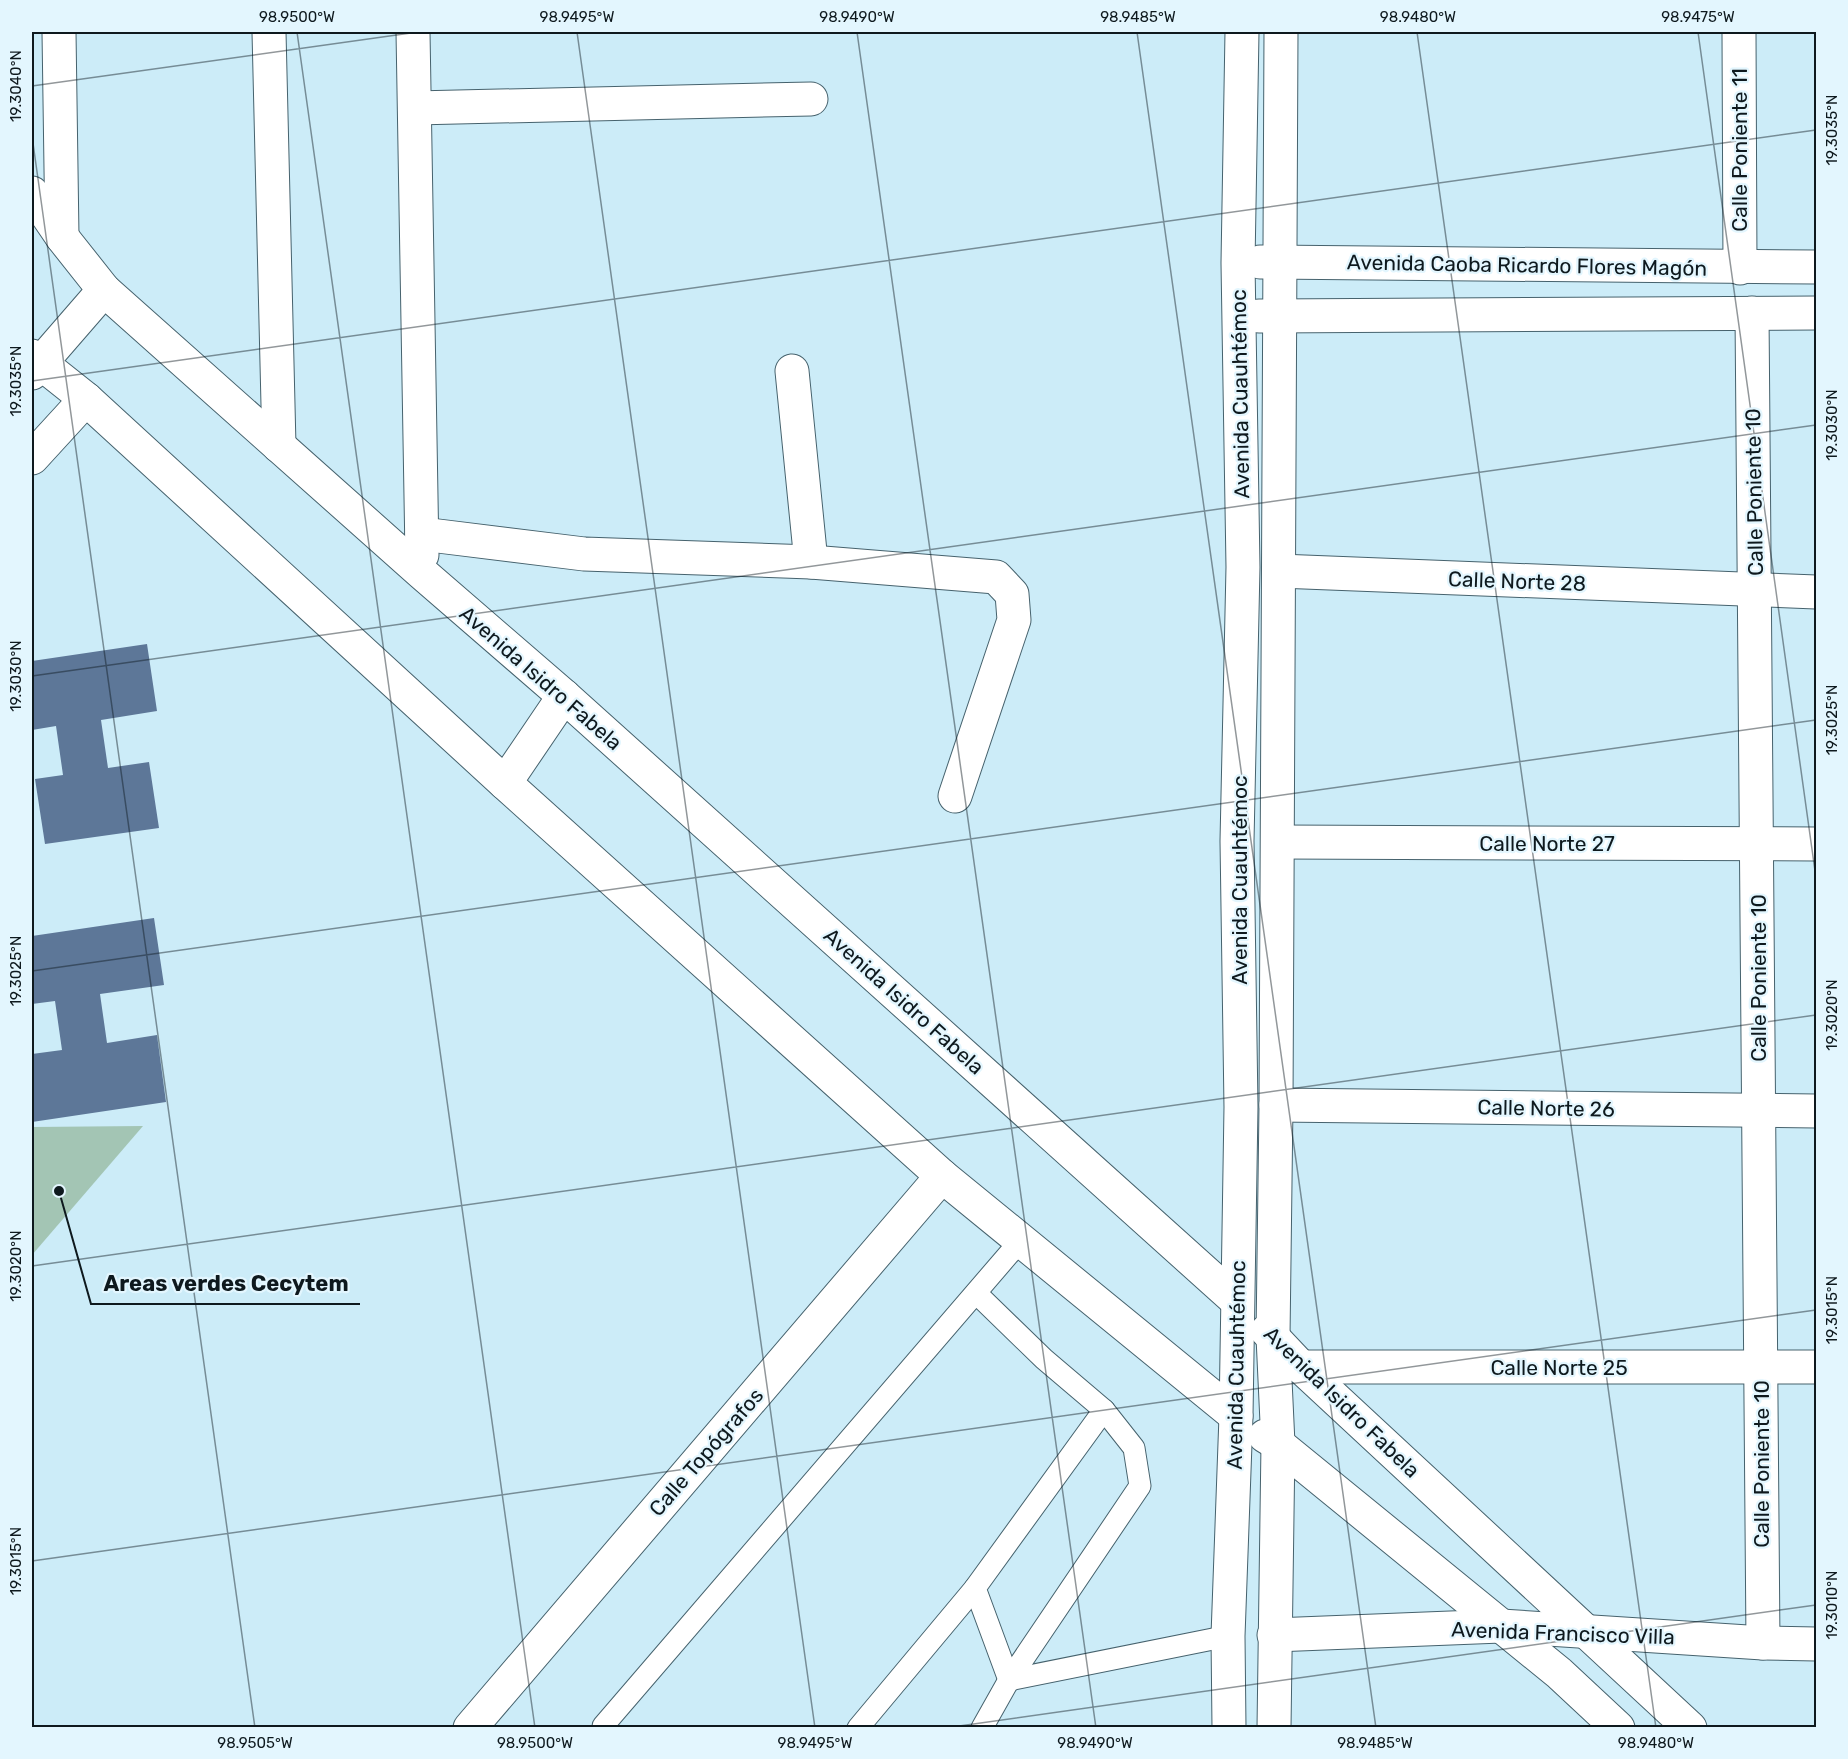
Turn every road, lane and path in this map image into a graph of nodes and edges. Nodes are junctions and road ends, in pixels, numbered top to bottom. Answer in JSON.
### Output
{"nodes":[{"id":1,"x":59,"y":32,"type":"edge"},
{"id":2,"x":268,"y":32,"type":"edge"},
{"id":3,"x":413,"y":32,"type":"edge"},
{"id":4,"x":1242,"y":32,"type":"edge"},
{"id":5,"x":1281,"y":32,"type":"edge"},
{"id":6,"x":1739,"y":32,"type":"edge"},
{"id":7,"x":811,"y":99,"type":"dead end"},
{"id":8,"x":415,"y":108,"type":"junction"},
{"id":9,"x":32,"y":193,"type":"edge"},
{"id":10,"x":63,"y":237,"type":"junction"},
{"id":11,"x":1281,"y":262,"type":"junction"},
{"id":12,"x":1238,"y":263,"type":"junction"},
{"id":13,"x":1816,"y":267,"type":"edge"},
{"id":14,"x":1740,"y":268,"type":"junction"},
{"id":15,"x":104,"y":290,"type":"junction"},
{"id":16,"x":1752,"y":313,"type":"junction"},
{"id":17,"x":1816,"y":313,"type":"edge"},
{"id":18,"x":1280,"y":316,"type":"junction"},
{"id":19,"x":1240,"y":317,"type":"junction"},
{"id":20,"x":35,"y":364,"type":"edge"},
{"id":21,"x":792,"y":371,"type":"dead end"},
{"id":22,"x":86,"y":399,"type":"junction"},
{"id":23,"x":279,"y":446,"type":"junction"},
{"id":24,"x":32,"y":458,"type":"edge"},
{"id":25,"x":422,"y":534,"type":"junction"},
{"id":26,"x":811,"y":562,"type":"junction"},
{"id":27,"x":1279,"y":571,"type":"junction"},
{"id":28,"x":423,"y":574,"type":"junction"},
{"id":29,"x":1755,"y":591,"type":"junction"},
{"id":30,"x":1816,"y":592,"type":"edge"},
{"id":31,"x":564,"y":696,"type":"junction"},
{"id":32,"x":504,"y":783,"type":"junction"},
{"id":33,"x":955,"y":796,"type":"dead end"},
{"id":34,"x":1278,"y":842,"type":"junction"},
{"id":35,"x":1757,"y":843,"type":"junction"},
{"id":36,"x":1816,"y":844,"type":"edge"},
{"id":37,"x":1276,"y":1105,"type":"junction"},
{"id":38,"x":1758,"y":1111,"type":"junction"},
{"id":39,"x":1816,"y":1112,"type":"edge"},
{"id":40,"x":942,"y":1176,"type":"junction"},
{"id":41,"x":1021,"y":1240,"type":"junction"},
{"id":42,"x":976,"y":1293,"type":"junction"},
{"id":43,"x":1237,"y":1301,"type":"junction"},
{"id":44,"x":1273,"y":1337,"type":"junction"},
{"id":45,"x":1301,"y":1367,"type":"junction"},
{"id":46,"x":1761,"y":1367,"type":"junction"},
{"id":47,"x":1816,"y":1367,"type":"edge"},
{"id":48,"x":1104,"y":1410,"type":"junction"},
{"id":49,"x":1236,"y":1416,"type":"junction"},
{"id":50,"x":1278,"y":1444,"type":"junction"},
{"id":51,"x":975,"y":1588,"type":"junction"},
{"id":52,"x":1501,"y":1626,"type":"junction"},
{"id":53,"x":1587,"y":1632,"type":"junction"},
{"id":54,"x":1274,"y":1635,"type":"junction"},
{"id":55,"x":1228,"y":1636,"type":"junction"},
{"id":56,"x":1763,"y":1643,"type":"junction"},
{"id":57,"x":1816,"y":1644,"type":"edge"},
{"id":58,"x":1009,"y":1680,"type":"junction"},
{"id":59,"x":470,"y":1728,"type":"edge"},
{"id":60,"x":605,"y":1728,"type":"edge"},
{"id":61,"x":858,"y":1728,"type":"edge"},
{"id":62,"x":982,"y":1728,"type":"edge"},
{"id":63,"x":1228,"y":1728,"type":"edge"},
{"id":64,"x":1274,"y":1728,"type":"edge"},
{"id":65,"x":1618,"y":1728,"type":"edge"},
{"id":66,"x":1690,"y":1728,"type":"edge"}],
"edges":[{"from":1,"to":10,"type":"street"},
{"from":2,"to":23,"type":"street"},
{"from":3,"to":8,"type":"street"},
{"from":4,"to":12,"type":"street","name":"Avenida Cuauhtémoc"},
{"from":5,"to":11,"type":"street","name":"Avenida Cuauhtémoc"},
{"from":6,"to":14,"type":"street","name":"Calle Poniente 11"},
{"from":7,"to":8,"type":"street"},
{"from":8,"to":25,"type":"street"},
{"from":9,"to":10,"type":"street","name":"Avenida Isidro Fabela"},
{"from":10,"to":15,"type":"street","name":"Avenida Isidro Fabela"},
{"from":11,"to":12,"type":"street","name":"Avenida Caoba Ricardo Flores Magón"},
{"from":11,"to":14,"type":"street","name":"Avenida Caoba Ricardo Flores Magón"},
{"from":11,"to":18,"type":"street","name":"Avenida Cuauhtémoc"},
{"from":12,"to":19,"type":"street","name":"Avenida Cuauhtémoc"},
{"from":13,"to":14,"type":"street","name":"Avenida Caoba Ricardo Flores Magón"},
{"from":15,"to":20,"type":"street"},
{"from":15,"to":23,"type":"street","name":"Avenida Isidro Fabela"},
{"from":16,"to":17,"type":"street"},
{"from":16,"to":18,"type":"street"},
{"from":16,"to":29,"type":"street","name":"Calle Poniente 10"},
{"from":18,"to":19,"type":"street"},
{"from":18,"to":27,"type":"street","name":"Avenida Cuauhtémoc"},
{"from":19,"to":43,"type":"street","name":"Avenida Cuauhtémoc"},
{"from":20,"to":22,"type":"street"},
{"from":21,"to":26,"type":"street"},
{"from":22,"to":24,"type":"street"},
{"from":22,"to":32,"type":"street"},
{"from":23,"to":28,"type":"street","name":"Avenida Isidro Fabela"},
{"from":25,"to":26,"type":"street"},
{"from":25,"to":28,"type":"street"},
{"from":26,"to":33,"type":"street"},
{"from":27,"to":29,"type":"street","name":"Calle Norte 28"},
{"from":27,"to":34,"type":"street","name":"Avenida Cuauhtémoc"},
{"from":28,"to":31,"type":"street","name":"Avenida Isidro Fabela"},
{"from":29,"to":30,"type":"street","name":"Calle Norte 28"},
{"from":29,"to":35,"type":"street","name":"Calle Poniente 10"},
{"from":31,"to":32,"type":"street"},
{"from":31,"to":43,"type":"street","name":"Avenida Isidro Fabela"},
{"from":32,"to":40,"type":"street"},
{"from":34,"to":35,"type":"street","name":"Calle Norte 27"},
{"from":34,"to":37,"type":"street","name":"Avenida Cuauhtémoc"},
{"from":35,"to":36,"type":"street","name":"Calle Norte 27"},
{"from":35,"to":38,"type":"street","name":"Calle Poniente 10"},
{"from":37,"to":38,"type":"street","name":"Calle Norte 26"},
{"from":37,"to":44,"type":"street","name":"Avenida Cuauhtémoc"},
{"from":38,"to":39,"type":"street","name":"Calle Norte 26"},
{"from":38,"to":46,"type":"street","name":"Calle Poniente 10"},
{"from":40,"to":41,"type":"street"},
{"from":40,"to":59,"type":"street","name":"Calle Topógrafos"},
{"from":41,"to":42,"type":"lane"},
{"from":41,"to":49,"type":"street"},
{"from":42,"to":48,"type":"lane"},
{"from":42,"to":60,"type":"lane"},
{"from":43,"to":44,"type":"street","name":"Avenida Isidro Fabela"},
{"from":43,"to":49,"type":"street","name":"Avenida Cuauhtémoc"},
{"from":44,"to":45,"type":"street","name":"Avenida Isidro Fabela"},
{"from":44,"to":50,"type":"street","name":"Avenida Cuauhtémoc"},
{"from":45,"to":46,"type":"street","name":"Calle Norte 25"},
{"from":45,"to":53,"type":"street","name":"Avenida Isidro Fabela"},
{"from":46,"to":47,"type":"street","name":"Calle Norte 25"},
{"from":46,"to":56,"type":"street","name":"Calle Poniente 10"},
{"from":48,"to":51,"type":"lane"},
{"from":48,"to":58,"type":"lane"},
{"from":49,"to":50,"type":"street"},
{"from":49,"to":55,"type":"street","name":"Avenida Cuauhtémoc"},
{"from":50,"to":52,"type":"street"},
{"from":50,"to":54,"type":"street","name":"Avenida Cuauhtémoc"},
{"from":51,"to":58,"type":"lane"},
{"from":51,"to":61,"type":"lane"},
{"from":52,"to":53,"type":"street","name":"Avenida Francisco Villa"},
{"from":52,"to":54,"type":"street","name":"Avenida Francisco Villa"},
{"from":52,"to":65,"type":"street"},
{"from":53,"to":56,"type":"street","name":"Avenida Francisco Villa"},
{"from":53,"to":66,"type":"street","name":"Avenida Isidro Fabela"},
{"from":54,"to":64,"type":"street","name":"Avenida Cuauhtémoc"},
{"from":55,"to":58,"type":"lane"},
{"from":55,"to":63,"type":"street","name":"Avenida Cuauhtémoc"},
{"from":56,"to":57,"type":"street","name":"Avenida Francisco Villa"},
{"from":58,"to":62,"type":"lane"}]}
